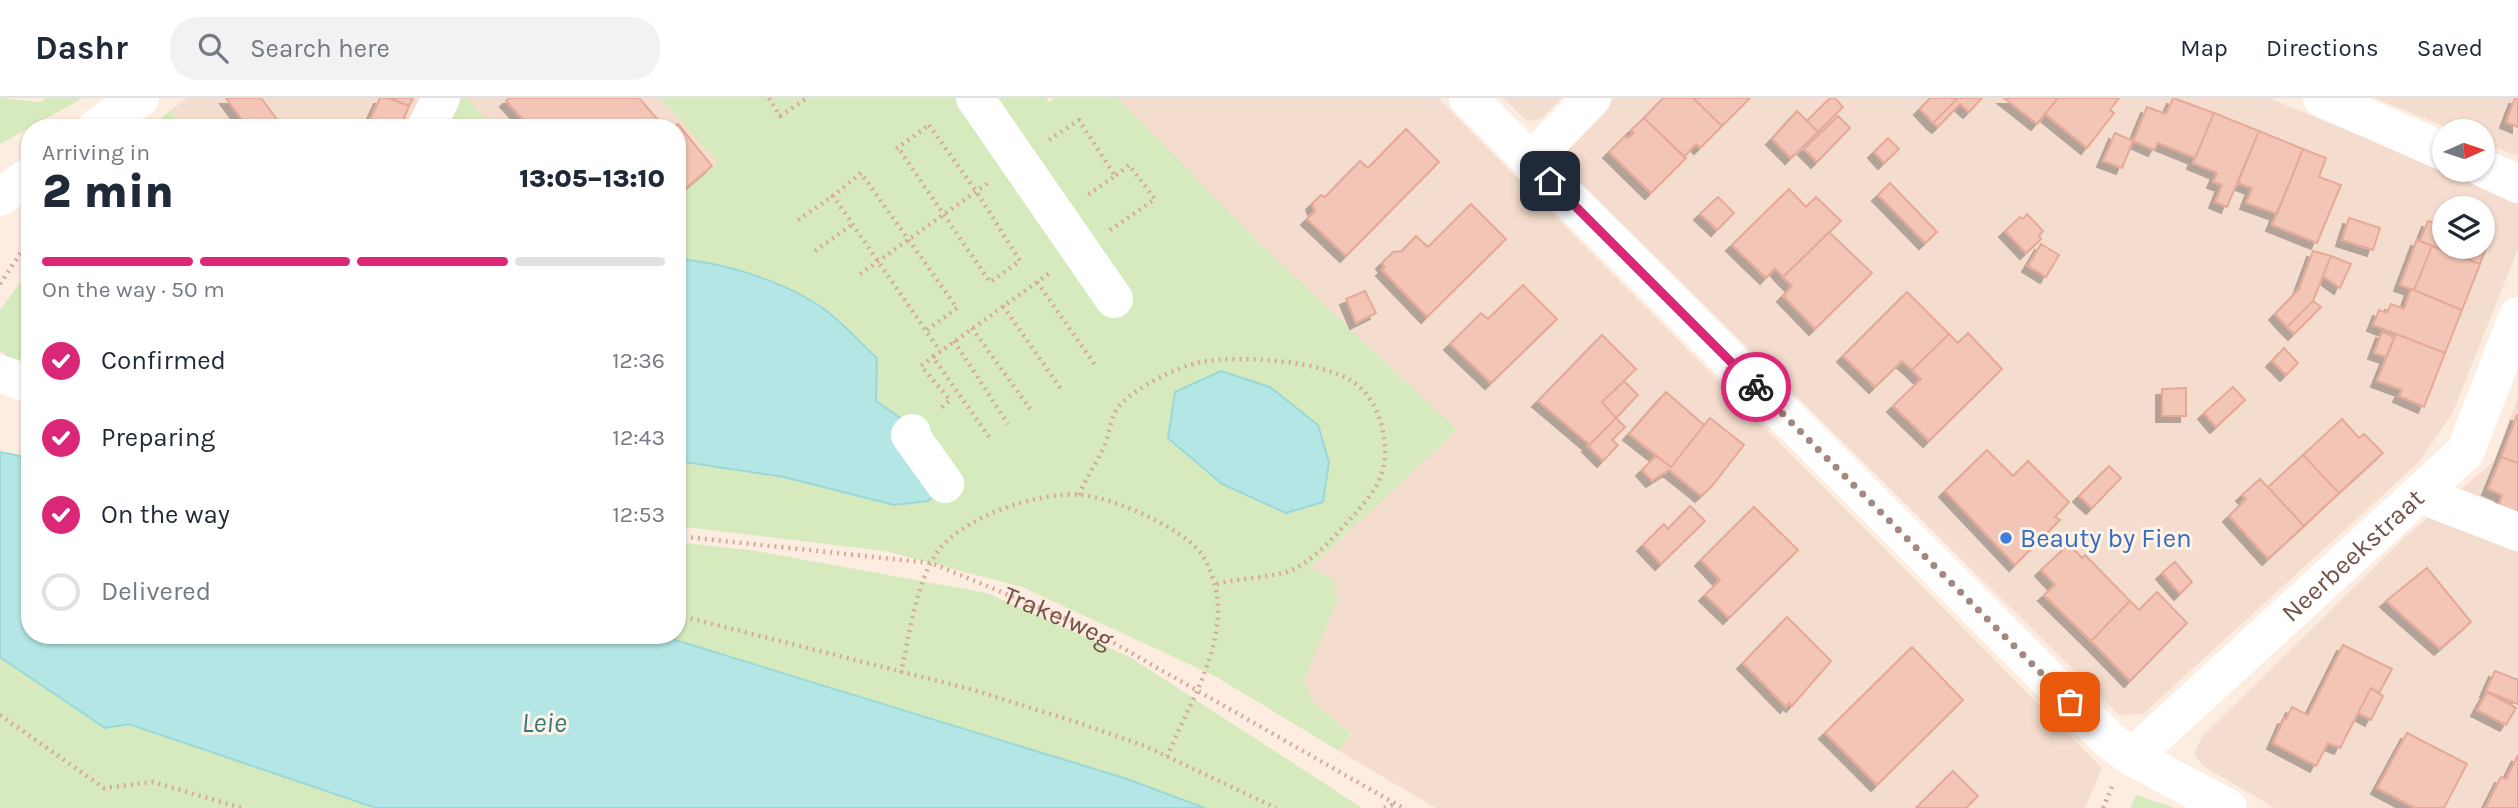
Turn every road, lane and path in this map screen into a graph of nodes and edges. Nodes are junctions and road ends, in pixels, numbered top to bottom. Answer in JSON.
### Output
{"nodes":[{"id":1,"x":140,"y":98,"type":"edge"},
{"id":2,"x":441,"y":98,"type":"edge"},
{"id":3,"x":769,"y":98,"type":"edge"},
{"id":4,"x":807,"y":98,"type":"edge"},
{"id":5,"x":975,"y":98,"type":"edge"},
{"id":6,"x":1468,"y":98,"type":"edge"},
{"id":7,"x":1592,"y":98,"type":"edge"},
{"id":8,"x":2322,"y":98,"type":"edge"},
{"id":9,"x":109,"y":119,"type":"edge"},
{"id":10,"x":430,"y":119,"type":"edge"},
{"id":11,"x":2432,"y":146,"type":"edge"},
{"id":12,"x":901,"y":152,"type":"joint"},
{"id":13,"x":1530,"y":162,"type":"junction"},
{"id":14,"x":2496,"y":175,"type":"edge"},
{"id":15,"x":1115,"y":176,"type":"dead end"},
{"id":16,"x":21,"y":182,"type":"edge"},
{"id":17,"x":2518,"y":184,"type":"edge"},
{"id":18,"x":833,"y":196,"type":"junction"},
{"id":19,"x":0,"y":197,"type":"edge"},
{"id":20,"x":798,"y":220,"type":"dead end"},
{"id":21,"x":853,"y":223,"type":"junction"},
{"id":22,"x":815,"y":251,"type":"dead end"},
{"id":23,"x":1080,"y":251,"type":"junction"},
{"id":24,"x":21,"y":252,"type":"edge"},
{"id":25,"x":0,"y":272,"type":"edge"},
{"id":26,"x":5,"y":276,"type":"junction"},
{"id":27,"x":1037,"y":282,"type":"junction"},
{"id":28,"x":0,"y":284,"type":"edge"},
{"id":29,"x":1114,"y":299,"type":"dead end"},
{"id":30,"x":1003,"y":306,"type":"junction"},
{"id":31,"x":2518,"y":316,"type":"edge"},
{"id":32,"x":972,"y":328,"type":"junction"},
{"id":33,"x":927,"y":330,"type":"junction"},
{"id":34,"x":954,"y":341,"type":"junction"},
{"id":35,"x":940,"y":351,"type":"junction"},
{"id":36,"x":1097,"y":368,"type":"dead end"},
{"id":37,"x":0,"y":374,"type":"edge"},
{"id":38,"x":21,"y":381,"type":"edge"},
{"id":39,"x":1062,"y":391,"type":"dead end"},
{"id":40,"x":944,"y":405,"type":"dead end"},
{"id":41,"x":1030,"y":409,"type":"dead end"},
{"id":42,"x":1008,"y":424,"type":"dead end"},
{"id":43,"x":912,"y":433,"type":"dead end"},
{"id":44,"x":989,"y":437,"type":"dead end"},
{"id":45,"x":946,"y":484,"type":"dead end"},
{"id":46,"x":2420,"y":494,"type":"junction"},
{"id":47,"x":1079,"y":495,"type":"junction"},
{"id":48,"x":2518,"y":532,"type":"edge"},
{"id":49,"x":686,"y":537,"type":"edge"},
{"id":50,"x":930,"y":563,"type":"junction"},
{"id":51,"x":1214,"y":585,"type":"junction"},
{"id":52,"x":686,"y":617,"type":"edge"},
{"id":53,"x":901,"y":673,"type":"junction"},
{"id":54,"x":1196,"y":690,"type":"junction"},
{"id":55,"x":0,"y":715,"type":"edge"},
{"id":56,"x":1167,"y":757,"type":"junction"},
{"id":57,"x":2132,"y":757,"type":"junction"},
{"id":58,"x":1396,"y":804,"type":"junction"},
{"id":59,"x":242,"y":808,"type":"edge"},
{"id":60,"x":1276,"y":808,"type":"edge"},
{"id":61,"x":1384,"y":808,"type":"edge"},
{"id":62,"x":1403,"y":808,"type":"edge"},
{"id":63,"x":2228,"y":808,"type":"edge"}],
"edges":[{"from":1,"to":9,"type":"street"},
{"from":2,"to":10,"type":"street"},
{"from":3,"to":4,"type":"path"},
{"from":5,"to":23,"type":"street"},
{"from":6,"to":13,"type":"street"},
{"from":7,"to":13,"type":"street"},
{"from":8,"to":11,"type":"street"},
{"from":12,"to":12,"type":"path"},
{"from":13,"to":57,"type":"street"},
{"from":14,"to":17,"type":"street"},
{"from":15,"to":23,"type":"path"},
{"from":16,"to":19,"type":"street"},
{"from":18,"to":20,"type":"path"},
{"from":18,"to":21,"type":"path"},
{"from":18,"to":33,"type":"path"},
{"from":21,"to":22,"type":"path"},
{"from":21,"to":33,"type":"path"},
{"from":23,"to":27,"type":"path"},
{"from":23,"to":29,"type":"street"},
{"from":23,"to":40,"type":"path"},
{"from":24,"to":26,"type":"path"},
{"from":25,"to":26,"type":"path"},
{"from":26,"to":28,"type":"path"},
{"from":27,"to":30,"type":"path"},
{"from":27,"to":36,"type":"path"},
{"from":30,"to":32,"type":"path"},
{"from":30,"to":39,"type":"path"},
{"from":31,"to":46,"type":"street","name":"Neerbeekstraat"},
{"from":32,"to":34,"type":"path"},
{"from":32,"to":41,"type":"path"},
{"from":33,"to":35,"type":"path"},
{"from":34,"to":35,"type":"path"},
{"from":34,"to":42,"type":"path"},
{"from":35,"to":44,"type":"path"},
{"from":37,"to":38,"type":"street"},
{"from":43,"to":45,"type":"street"},
{"from":46,"to":48,"type":"street"},
{"from":46,"to":57,"type":"street","name":"Neerbeekstraat"},
{"from":47,"to":50,"type":"path"},
{"from":47,"to":51,"type":"path"},
{"from":47,"to":51,"type":"path"},
{"from":49,"to":50,"type":"path","name":"Trakelweg"},
{"from":50,"to":53,"type":"path"},
{"from":50,"to":54,"type":"path","name":"Trakelweg"},
{"from":51,"to":54,"type":"path"},
{"from":52,"to":53,"type":"path"},
{"from":53,"to":56,"type":"path"},
{"from":54,"to":56,"type":"path"},
{"from":54,"to":58,"type":"path","name":"Trakelweg"},
{"from":55,"to":59,"type":"path"},
{"from":56,"to":60,"type":"path"},
{"from":57,"to":63,"type":"street"},
{"from":58,"to":61,"type":"path"},
{"from":58,"to":62,"type":"path","name":"Trakelweg"}]}
